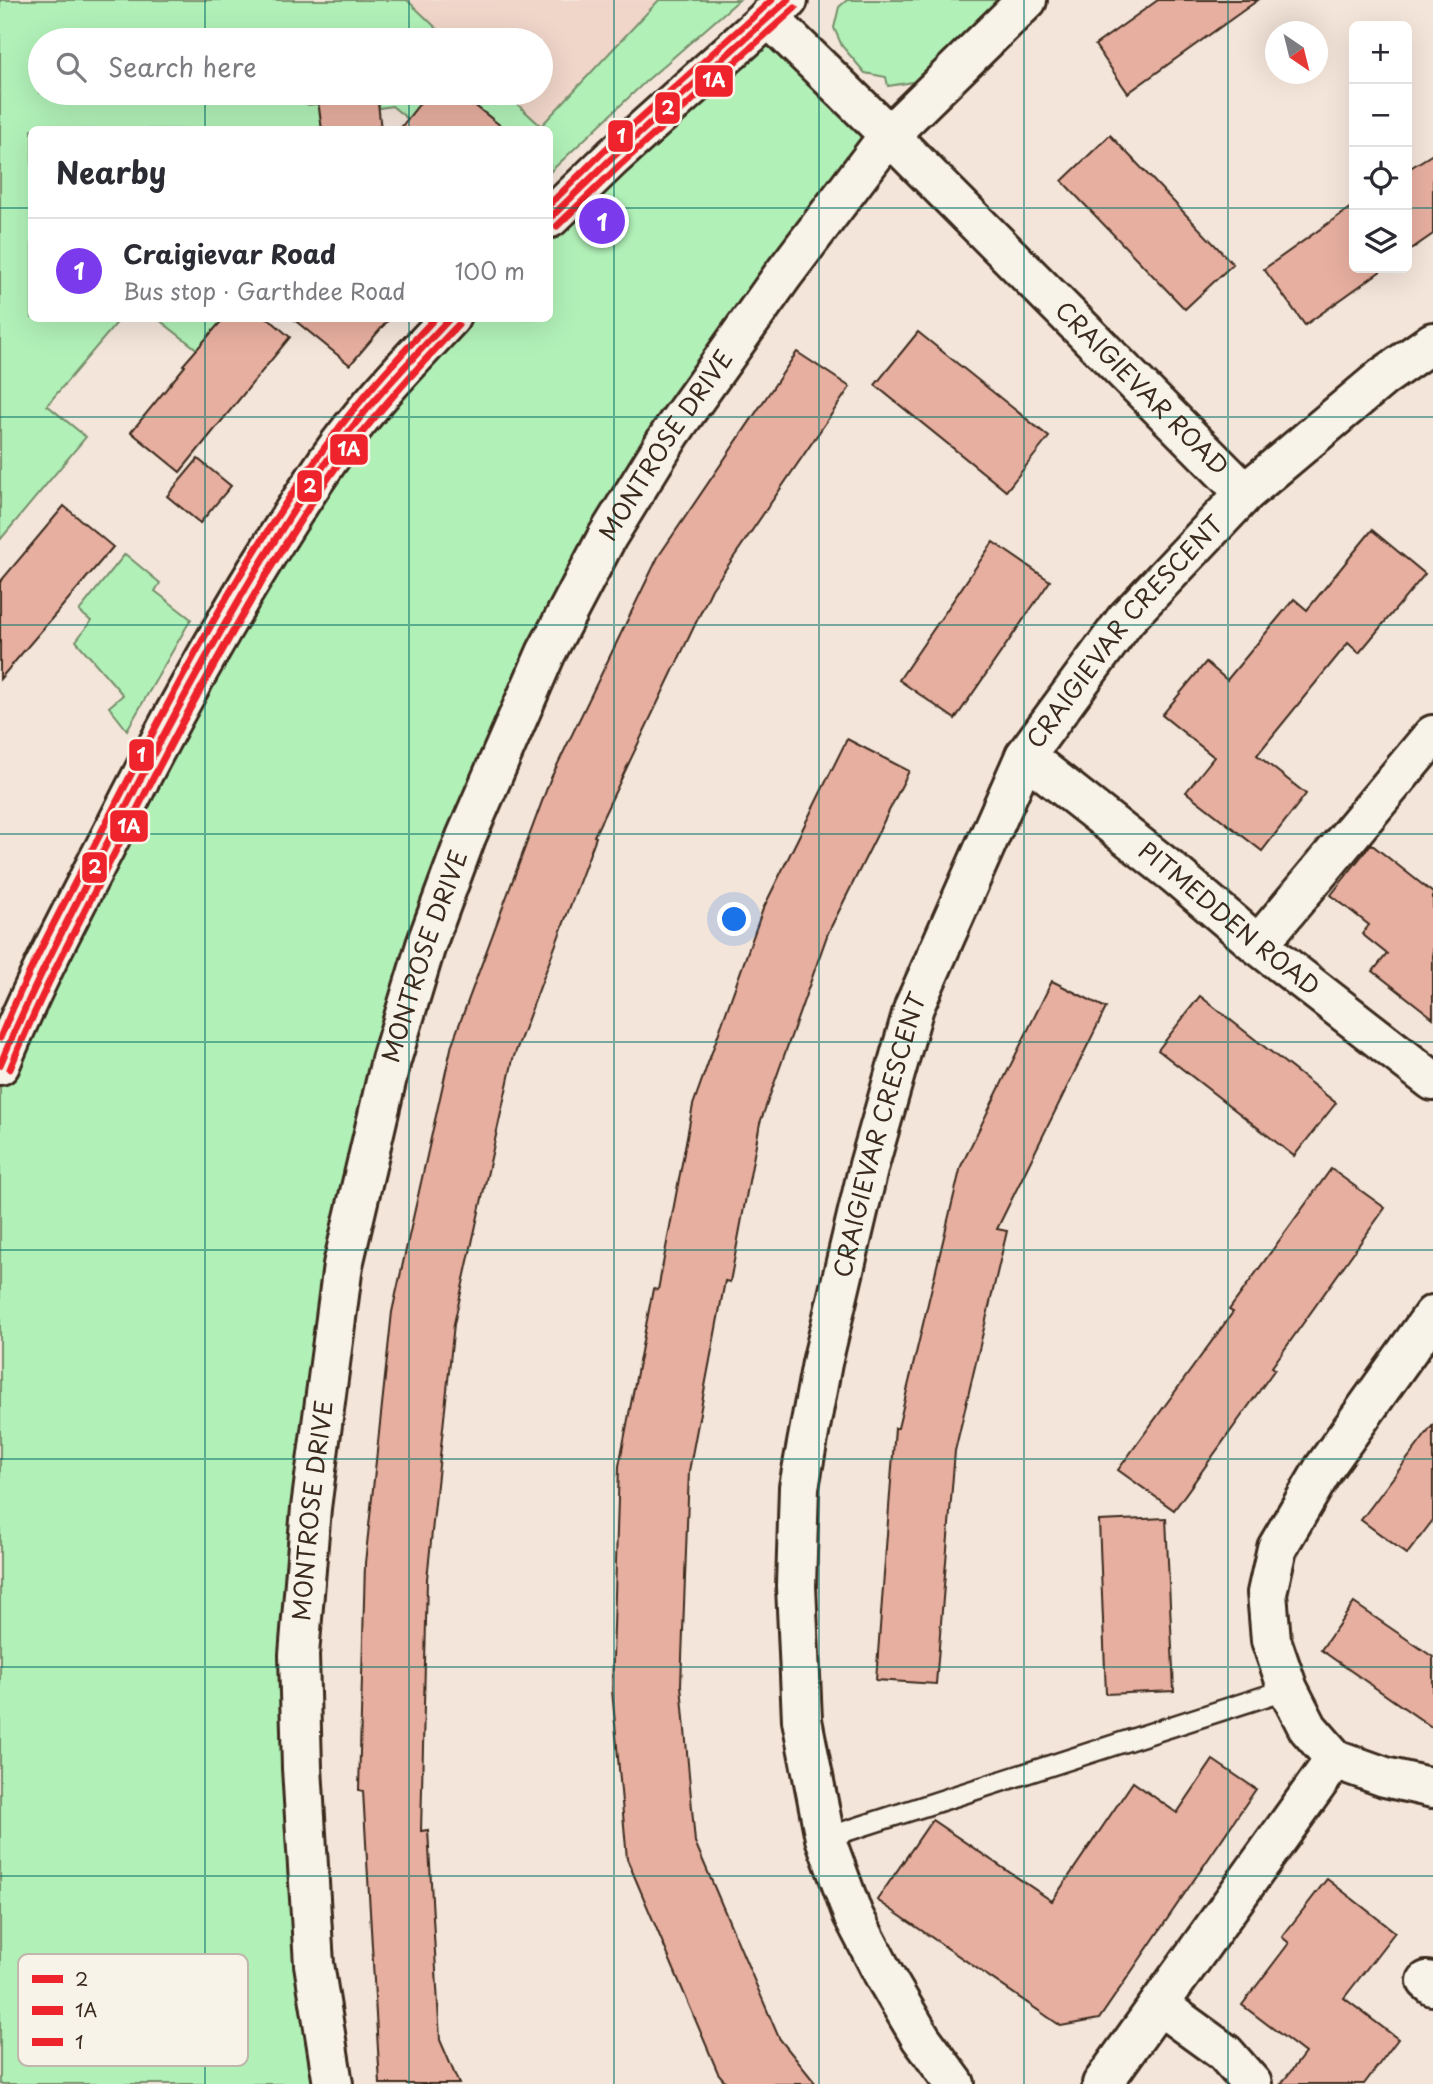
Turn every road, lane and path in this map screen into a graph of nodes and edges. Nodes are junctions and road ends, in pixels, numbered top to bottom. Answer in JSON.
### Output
{"nodes":[{"id":1,"x":1027,"y":0,"type":"edge"},
{"id":2,"x":778,"y":9,"type":"edge"},
{"id":3,"x":889,"y":135,"type":"junction"},
{"id":4,"x":553,"y":215,"type":"edge"},
{"id":5,"x":446,"y":322,"type":"edge"},
{"id":6,"x":1433,"y":342,"type":"edge"},
{"id":7,"x":1245,"y":493,"type":"junction"},
{"id":8,"x":1433,"y":735,"type":"edge"},
{"id":9,"x":1025,"y":756,"type":"junction"},
{"id":10,"x":1258,"y":945,"type":"junction"},
{"id":11,"x":0,"y":1065,"type":"edge"},
{"id":12,"x":1433,"y":1081,"type":"edge"},
{"id":13,"x":1433,"y":1315,"type":"edge"},
{"id":14,"x":1288,"y":1689,"type":"junction"},
{"id":15,"x":1335,"y":1759,"type":"junction"},
{"id":16,"x":1433,"y":1788,"type":"edge"},
{"id":17,"x":825,"y":1838,"type":"junction"},
{"id":18,"x":1159,"y":2005,"type":"junction"},
{"id":19,"x":333,"y":2084,"type":"edge"},
{"id":20,"x":955,"y":2084,"type":"edge"},
{"id":21,"x":1102,"y":2084,"type":"edge"},
{"id":22,"x":1252,"y":2084,"type":"edge"}],
"edges":[{"from":1,"to":3,"type":"street","name":"MONTROSE DRIVE"},
{"from":2,"to":3,"type":"street","name":"CRAIGIEVAR ROAD"},
{"from":2,"to":4,"type":"street"},
{"from":3,"to":7,"type":"street","name":"CRAIGIEVAR ROAD"},
{"from":3,"to":19,"type":"street","name":"MONTROSE DRIVE"},
{"from":5,"to":11,"type":"street"},
{"from":6,"to":7,"type":"street","name":"CRAIGIEVAR CRESCENT"},
{"from":7,"to":9,"type":"street","name":"CRAIGIEVAR CRESCENT"},
{"from":8,"to":10,"type":"street"},
{"from":9,"to":10,"type":"street","name":"PITMEDDEN ROAD"},
{"from":9,"to":17,"type":"street","name":"CRAIGIEVAR CRESCENT"},
{"from":10,"to":12,"type":"street","name":"PITMEDDEN ROAD"},
{"from":13,"to":14,"type":"street"},
{"from":14,"to":15,"type":"street"},
{"from":14,"to":17,"type":"lane"},
{"from":15,"to":16,"type":"street"},
{"from":15,"to":18,"type":"street"},
{"from":17,"to":20,"type":"street","name":"CRAIGIEVAR CRESCENT"},
{"from":18,"to":21,"type":"street"},
{"from":18,"to":22,"type":"street"}]}
